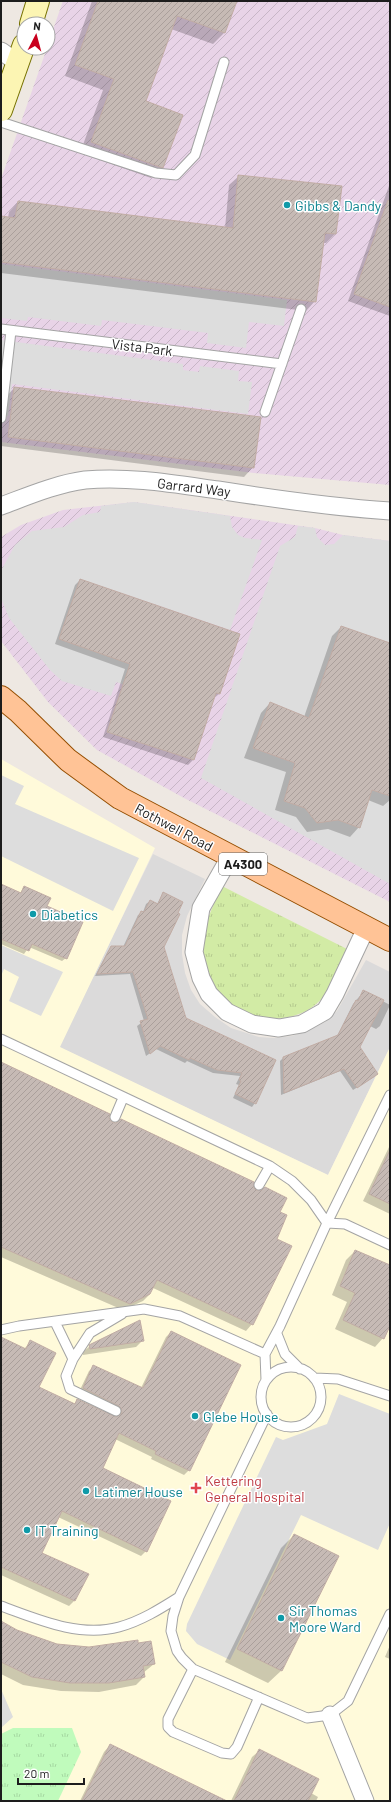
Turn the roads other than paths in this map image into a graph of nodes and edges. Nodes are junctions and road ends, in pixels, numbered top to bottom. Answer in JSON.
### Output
{"nodes":[{"id":1,"x":38,"y":1,"type":"edge"},
{"id":2,"x":33,"y":16,"type":"edge"},
{"id":3,"x":14,"y":53,"type":"edge"},
{"id":4,"x":224,"y":62,"type":"dead end"},
{"id":5,"x":1,"y":110,"type":"edge"},
{"id":6,"x":1,"y":122,"type":"edge"},
{"id":7,"x":301,"y":309,"type":"dead end"},
{"id":8,"x":1,"y":330,"type":"edge"},
{"id":9,"x":11,"y":331,"type":"junction"},
{"id":10,"x":282,"y":364,"type":"junction"},
{"id":11,"x":265,"y":412,"type":"dead end"},
{"id":12,"x":1,"y":418,"type":"edge"},
{"id":13,"x":1,"y":506,"type":"edge"},
{"id":14,"x":390,"y":511,"type":"edge"},
{"id":15,"x":1,"y":685,"type":"edge"},
{"id":16,"x":1,"y":697,"type":"edge"},
{"id":17,"x":18,"y":711,"type":"junction"},
{"id":18,"x":230,"y":857,"type":"junction"},
{"id":19,"x":366,"y":928,"type":"junction"},
{"id":20,"x":390,"y":940,"type":"edge"},
{"id":21,"x":1,"y":1039,"type":"edge"},
{"id":22,"x":390,"y":1095,"type":"edge"},
{"id":23,"x":124,"y":1098,"type":"junction"},
{"id":24,"x":115,"y":1117,"type":"dead end"},
{"id":25,"x":270,"y":1166,"type":"junction"},
{"id":26,"x":259,"y":1185,"type":"dead end"},
{"id":27,"x":327,"y":1223,"type":"junction"},
{"id":28,"x":390,"y":1245,"type":"edge"},
{"id":29,"x":127,"y":1311,"type":"junction"},
{"id":30,"x":55,"y":1322,"type":"junction"},
{"id":31,"x":1,"y":1330,"type":"edge"},
{"id":32,"x":277,"y":1334,"type":"junction"},
{"id":33,"x":265,"y":1354,"type":"junction"},
{"id":34,"x":73,"y":1358,"type":"junction"},
{"id":35,"x":300,"y":1368,"type":"junction"},
{"id":36,"x":315,"y":1378,"type":"junction"},
{"id":37,"x":266,"y":1380,"type":"junction"},
{"id":38,"x":390,"y":1396,"type":"edge"},
{"id":39,"x":116,"y":1411,"type":"dead end"},
{"id":40,"x":267,"y":1414,"type":"junction"},
{"id":41,"x":179,"y":1597,"type":"junction"},
{"id":42,"x":1,"y":1606,"type":"edge"},
{"id":43,"x":390,"y":1614,"type":"edge"},
{"id":44,"x":193,"y":1668,"type":"junction"},
{"id":45,"x":259,"y":1697,"type":"junction"},
{"id":46,"x":330,"y":1715,"type":"junction"},
{"id":47,"x":365,"y":1801,"type":"edge"}],
"edges":[{"from":1,"to":2,"type":"street"},
{"from":3,"to":5,"type":"street"},
{"from":4,"to":6,"type":"lane"},
{"from":7,"to":10,"type":"lane"},
{"from":8,"to":9,"type":"lane","name":"Vista Park"},
{"from":9,"to":10,"type":"lane","name":"Vista Park"},
{"from":9,"to":12,"type":"lane"},
{"from":10,"to":11,"type":"lane"},
{"from":13,"to":14,"type":"street","name":"Garrard Way"},
{"from":15,"to":17,"type":"main road","name":"Rothwell Road","number":"A4300"},
{"from":16,"to":17,"type":"main road","name":"Rothwell Road","number":"A4300"},
{"from":17,"to":18,"type":"main road","name":"Rothwell Road","number":"A4300"},
{"from":18,"to":19,"type":"main road","name":"Rothwell Road","number":"A4300"},
{"from":18,"to":19,"type":"street"},
{"from":19,"to":20,"type":"main road","name":"Rothwell Road","number":"A4300"},
{"from":21,"to":23,"type":"lane"},
{"from":22,"to":27,"type":"lane"},
{"from":23,"to":24,"type":"lane"},
{"from":23,"to":25,"type":"lane"},
{"from":25,"to":26,"type":"lane"},
{"from":25,"to":27,"type":"lane"},
{"from":27,"to":28,"type":"lane"},
{"from":27,"to":32,"type":"lane"},
{"from":29,"to":30,"type":"lane"},
{"from":29,"to":33,"type":"lane"},
{"from":29,"to":34,"type":"lane"},
{"from":30,"to":31,"type":"lane"},
{"from":30,"to":34,"type":"lane"},
{"from":32,"to":33,"type":"lane"},
{"from":32,"to":35,"type":"lane"},
{"from":33,"to":37,"type":"lane"},
{"from":34,"to":39,"type":"lane"},
{"from":35,"to":36,"type":"lane"},
{"from":35,"to":37,"type":"lane"},
{"from":36,"to":38,"type":"lane"},
{"from":36,"to":40,"type":"lane"},
{"from":37,"to":40,"type":"lane"},
{"from":40,"to":41,"type":"lane"},
{"from":41,"to":42,"type":"lane"},
{"from":41,"to":44,"type":"lane"},
{"from":43,"to":46,"type":"lane"},
{"from":44,"to":45,"type":"lane"},
{"from":44,"to":45,"type":"lane"},
{"from":45,"to":46,"type":"lane"},
{"from":46,"to":47,"type":"street"}]}
